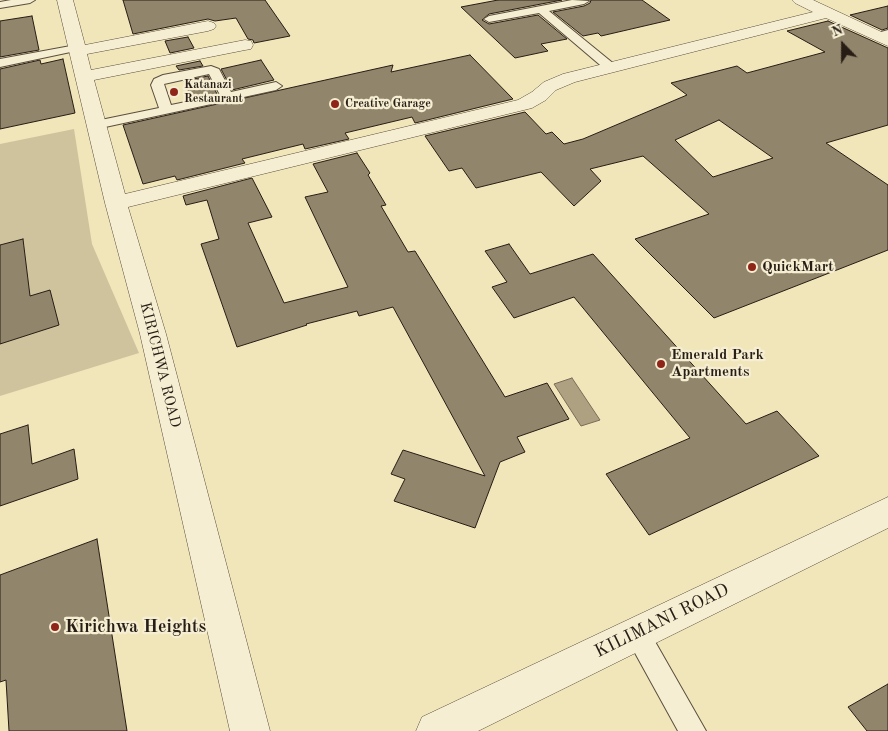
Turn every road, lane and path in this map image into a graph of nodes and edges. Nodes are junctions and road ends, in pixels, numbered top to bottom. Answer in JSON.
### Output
{"nodes":[{"id":1,"x":30,"y":0,"type":"edge"},
{"id":2,"x":65,"y":0,"type":"edge"},
{"id":3,"x":800,"y":0,"type":"edge"},
{"id":4,"x":584,"y":1,"type":"edge"},
{"id":5,"x":0,"y":5,"type":"edge"},
{"id":6,"x":541,"y":9,"type":"junction"},
{"id":7,"x":828,"y":13,"type":"junction"},
{"id":8,"x":489,"y":19,"type":"dead end"},
{"id":9,"x":208,"y":26,"type":"dead end"},
{"id":10,"x":885,"y":36,"type":"edge"},
{"id":11,"x":245,"y":45,"type":"dead end"},
{"id":12,"x":77,"y":50,"type":"junction"},
{"id":13,"x":0,"y":63,"type":"edge"},
{"id":14,"x":610,"y":67,"type":"junction"},
{"id":15,"x":84,"y":77,"type":"junction"},
{"id":16,"x":276,"y":86,"type":"dead end"},
{"id":17,"x":227,"y":97,"type":"junction"},
{"id":18,"x":166,"y":110,"type":"junction"},
{"id":19,"x":96,"y":125,"type":"junction"},
{"id":20,"x":116,"y":203,"type":"junction"},
{"id":21,"x":888,"y":512,"type":"edge"},
{"id":22,"x":636,"y":633,"type":"junction"},
{"id":23,"x":250,"y":731,"type":"edge"},
{"id":24,"x":436,"y":731,"type":"edge"},
{"id":25,"x":693,"y":731,"type":"edge"}],
"edges":[{"from":1,"to":5,"type":"lane"},
{"from":2,"to":12,"type":"street","name":"KIRICHWA ROAD"},
{"from":3,"to":7,"type":"street"},
{"from":4,"to":6,"type":"lane"},
{"from":6,"to":8,"type":"lane"},
{"from":6,"to":14,"type":"lane"},
{"from":7,"to":10,"type":"street"},
{"from":7,"to":14,"type":"street"},
{"from":9,"to":12,"type":"street"},
{"from":11,"to":15,"type":"street"},
{"from":12,"to":13,"type":"lane"},
{"from":12,"to":15,"type":"street","name":"KIRICHWA ROAD"},
{"from":14,"to":20,"type":"street"},
{"from":15,"to":19,"type":"street","name":"KIRICHWA ROAD"},
{"from":16,"to":17,"type":"lane"},
{"from":17,"to":18,"type":"lane"},
{"from":17,"to":18,"type":"lane"},
{"from":18,"to":19,"type":"lane"},
{"from":19,"to":20,"type":"street","name":"KIRICHWA ROAD"},
{"from":20,"to":23,"type":"street","name":"KIRICHWA ROAD"},
{"from":21,"to":22,"type":"street","name":"KILIMANI ROAD"},
{"from":22,"to":24,"type":"street","name":"KILIMANI ROAD"},
{"from":22,"to":25,"type":"lane"}]}
